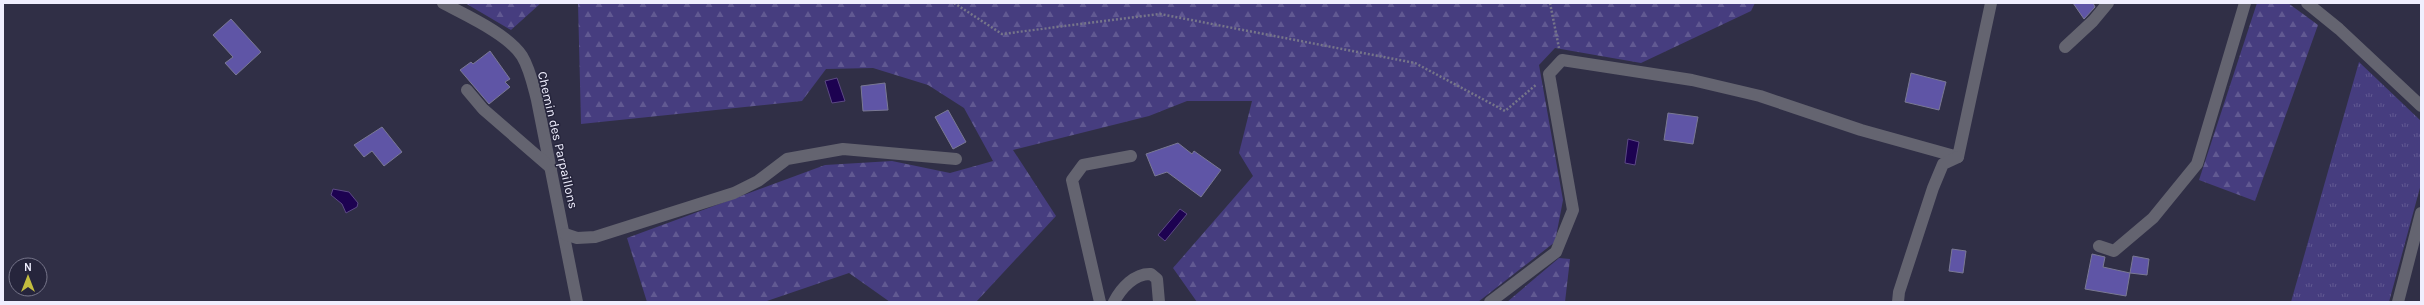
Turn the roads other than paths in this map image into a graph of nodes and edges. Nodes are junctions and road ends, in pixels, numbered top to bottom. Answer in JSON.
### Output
{"nodes":[{"id":1,"x":443,"y":3,"type":"edge"},
{"id":2,"x":1991,"y":3,"type":"edge"},
{"id":3,"x":2108,"y":3,"type":"edge"},
{"id":4,"x":2245,"y":3,"type":"edge"},
{"id":5,"x":2307,"y":3,"type":"edge"},
{"id":6,"x":2065,"y":48,"type":"dead end"},
{"id":7,"x":467,"y":90,"type":"dead end"},
{"id":8,"x":2421,"y":106,"type":"edge"},
{"id":9,"x":1131,"y":156,"type":"dead end"},
{"id":10,"x":1958,"y":158,"type":"junction"},
{"id":11,"x":956,"y":159,"type":"dead end"},
{"id":12,"x":551,"y":168,"type":"junction"},
{"id":13,"x":2421,"y":213,"type":"edge"},
{"id":14,"x":565,"y":234,"type":"junction"},
{"id":15,"x":2099,"y":246,"type":"dead end"},
{"id":16,"x":577,"y":302,"type":"edge"},
{"id":17,"x":1100,"y":302,"type":"edge"},
{"id":18,"x":1114,"y":302,"type":"edge"},
{"id":19,"x":1159,"y":302,"type":"edge"},
{"id":20,"x":1490,"y":302,"type":"edge"},
{"id":21,"x":1898,"y":302,"type":"edge"},
{"id":22,"x":2398,"y":302,"type":"edge"}],
"edges":[{"from":1,"to":12,"type":"street","name":"Chemin des Parpaillons"},
{"from":2,"to":10,"type":"street"},
{"from":3,"to":6,"type":"street"},
{"from":4,"to":15,"type":"street"},
{"from":5,"to":8,"type":"street"},
{"from":7,"to":12,"type":"street"},
{"from":9,"to":17,"type":"street"},
{"from":10,"to":20,"type":"street"},
{"from":10,"to":21,"type":"street"},
{"from":11,"to":14,"type":"street"},
{"from":12,"to":14,"type":"street","name":"Chemin des Parpaillons"},
{"from":13,"to":22,"type":"street"},
{"from":14,"to":16,"type":"street","name":"Chemin des Parpaillons"},
{"from":18,"to":19,"type":"street"}]}
